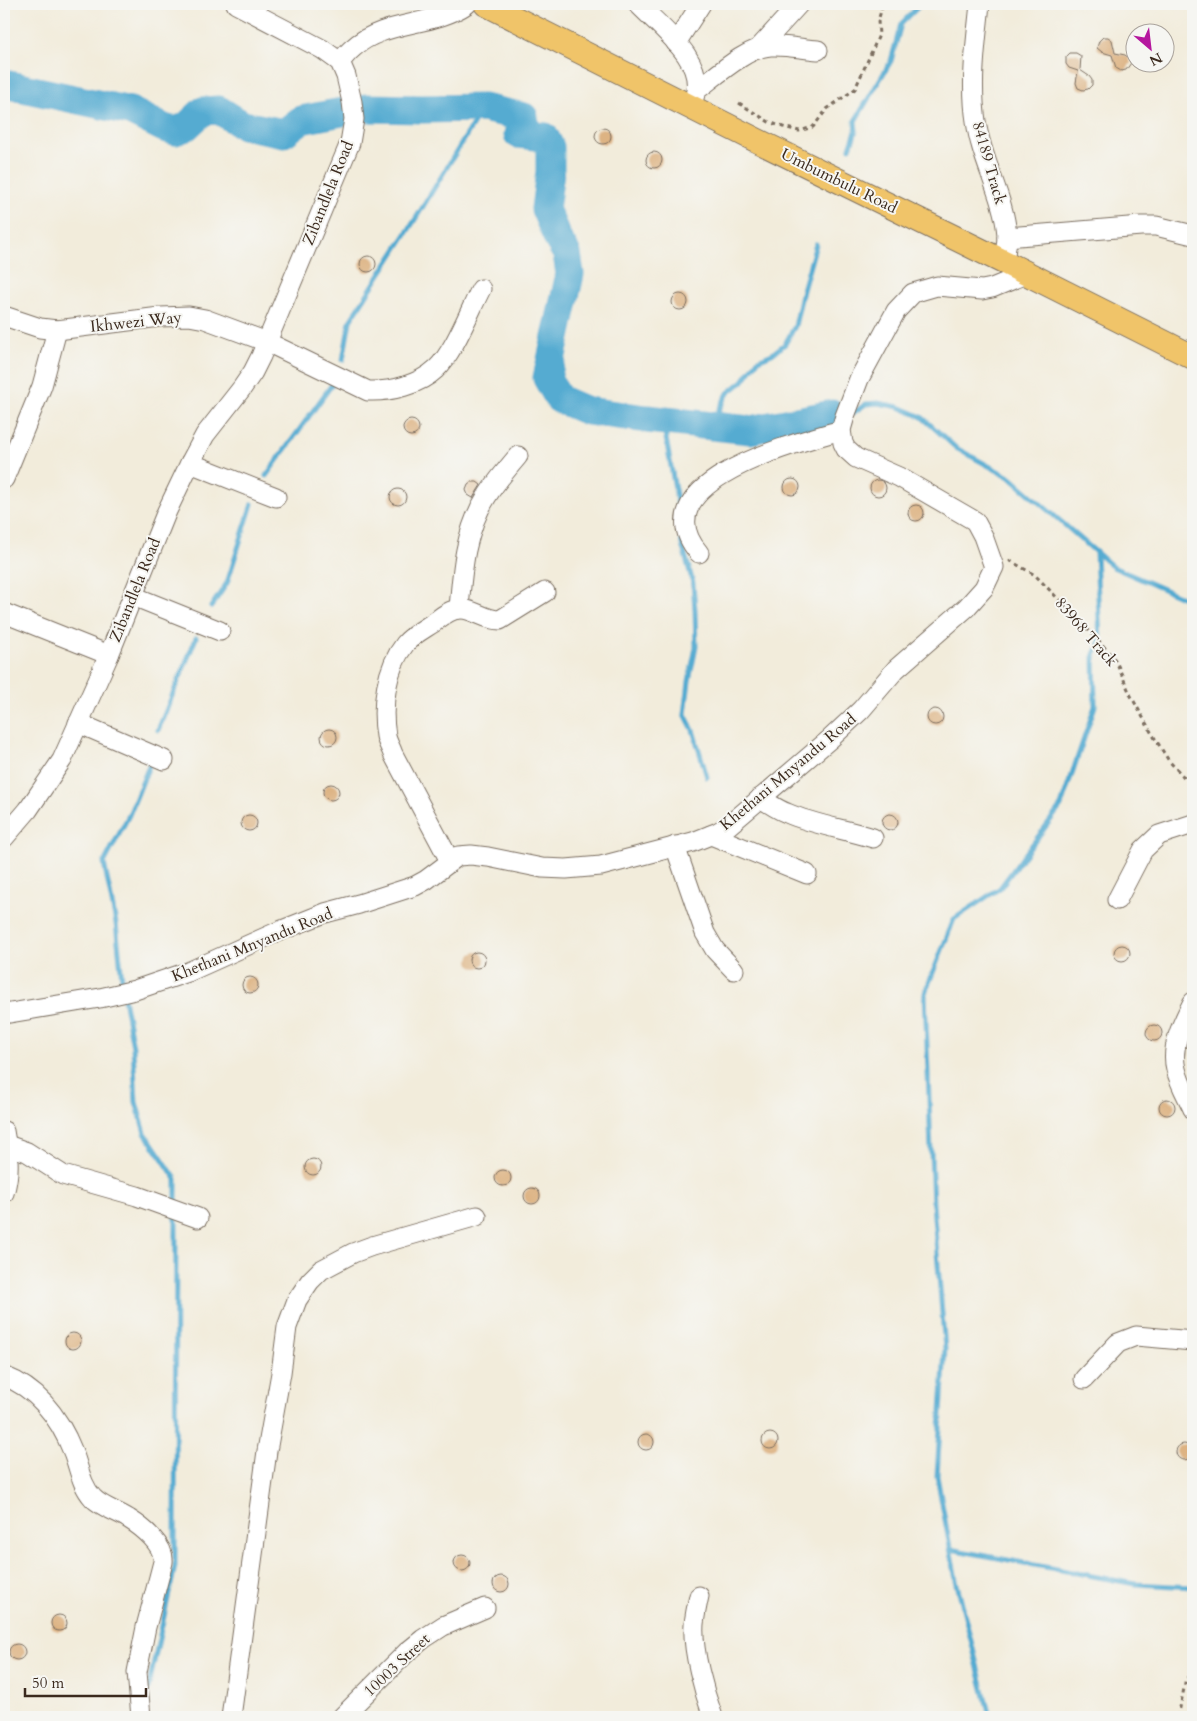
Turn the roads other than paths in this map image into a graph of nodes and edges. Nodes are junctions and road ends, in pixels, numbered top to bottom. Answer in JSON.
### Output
{"nodes":[{"id":1,"x":236,"y":4,"type":"edge"},
{"id":2,"x":467,"y":4,"type":"edge"},
{"id":3,"x":486,"y":4,"type":"edge"},
{"id":4,"x":638,"y":4,"type":"edge"},
{"id":5,"x":701,"y":4,"type":"edge"},
{"id":6,"x":799,"y":4,"type":"edge"},
{"id":7,"x":980,"y":4,"type":"edge"},
{"id":8,"x":676,"y":43,"type":"junction"},
{"id":9,"x":758,"y":49,"type":"junction"},
{"id":10,"x":818,"y":50,"type":"dead end"},
{"id":11,"x":340,"y":62,"type":"junction"},
{"id":12,"x":694,"y":98,"type":"junction"},
{"id":13,"x":1193,"y":235,"type":"edge"},
{"id":14,"x":1007,"y":238,"type":"junction"},
{"id":15,"x":1004,"y":262,"type":"junction"},
{"id":16,"x":1026,"y":274,"type":"junction"},
{"id":17,"x":482,"y":289,"type":"dead end"},
{"id":18,"x":4,"y":316,"type":"edge"},
{"id":19,"x":57,"y":330,"type":"junction"},
{"id":20,"x":267,"y":342,"type":"junction"},
{"id":21,"x":1193,"y":357,"type":"edge"},
{"id":22,"x":841,"y":430,"type":"junction"},
{"id":23,"x":518,"y":456,"type":"dead end"},
{"id":24,"x":190,"y":463,"type":"junction"},
{"id":25,"x":4,"y":479,"type":"edge"},
{"id":26,"x":276,"y":497,"type":"dead end"},
{"id":27,"x":699,"y":553,"type":"dead end"},
{"id":28,"x":545,"y":592,"type":"dead end"},
{"id":29,"x":133,"y":596,"type":"junction"},
{"id":30,"x":459,"y":609,"type":"junction"},
{"id":31,"x":4,"y":613,"type":"edge"},
{"id":32,"x":220,"y":631,"type":"dead end"},
{"id":33,"x":109,"y":655,"type":"junction"},
{"id":34,"x":78,"y":723,"type":"junction"},
{"id":35,"x":164,"y":760,"type":"dead end"},
{"id":36,"x":760,"y":798,"type":"junction"},
{"id":37,"x":1193,"y":824,"type":"edge"},
{"id":38,"x":711,"y":835,"type":"junction"},
{"id":39,"x":4,"y":838,"type":"edge"},
{"id":40,"x":873,"y":838,"type":"dead end"},
{"id":41,"x":675,"y":846,"type":"junction"},
{"id":42,"x":450,"y":861,"type":"junction"},
{"id":43,"x":807,"y":874,"type":"dead end"},
{"id":44,"x":1117,"y":900,"type":"dead end"},
{"id":45,"x":734,"y":970,"type":"dead end"},
{"id":46,"x":1193,"y":1002,"type":"edge"},
{"id":47,"x":4,"y":1014,"type":"edge"},
{"id":48,"x":1193,"y":1109,"type":"edge"},
{"id":49,"x":5,"y":1138,"type":"edge"},
{"id":50,"x":4,"y":1193,"type":"edge"},
{"id":51,"x":477,"y":1216,"type":"dead end"},
{"id":52,"x":198,"y":1218,"type":"dead end"},
{"id":53,"x":1193,"y":1341,"type":"edge"},
{"id":54,"x":4,"y":1376,"type":"edge"},
{"id":55,"x":1084,"y":1379,"type":"dead end"},
{"id":56,"x":699,"y":1596,"type":"dead end"},
{"id":57,"x":485,"y":1608,"type":"dead end"},
{"id":58,"x":141,"y":1717,"type":"edge"},
{"id":59,"x":232,"y":1717,"type":"edge"},
{"id":60,"x":342,"y":1717,"type":"edge"},
{"id":61,"x":713,"y":1717,"type":"edge"}],
"edges":[{"from":1,"to":11,"type":"street"},
{"from":2,"to":11,"type":"street"},
{"from":3,"to":12,"type":"main road","name":"Umbumbulu Road"},
{"from":4,"to":8,"type":"street"},
{"from":5,"to":8,"type":"street"},
{"from":6,"to":9,"type":"street"},
{"from":7,"to":14,"type":"street","name":"84189 Track"},
{"from":8,"to":12,"type":"street"},
{"from":9,"to":10,"type":"street"},
{"from":9,"to":12,"type":"street"},
{"from":11,"to":20,"type":"street","name":"Zibandlela Road"},
{"from":12,"to":15,"type":"main road","name":"Umbumbulu Road"},
{"from":13,"to":14,"type":"street"},
{"from":14,"to":15,"type":"street","name":"84189 Track"},
{"from":15,"to":16,"type":"main road","name":"Umbumbulu Road"},
{"from":16,"to":21,"type":"main road","name":"Umbumbulu Road"},
{"from":16,"to":22,"type":"street"},
{"from":17,"to":20,"type":"street"},
{"from":18,"to":19,"type":"street","name":"Ikhwezi Way"},
{"from":19,"to":20,"type":"street","name":"Ikhwezi Way"},
{"from":19,"to":25,"type":"street"},
{"from":20,"to":24,"type":"street","name":"Zibandlela Road"},
{"from":22,"to":27,"type":"street"},
{"from":22,"to":36,"type":"street","name":"Khethani Mnyandu Road"},
{"from":23,"to":30,"type":"street"},
{"from":24,"to":26,"type":"street"},
{"from":24,"to":29,"type":"street","name":"Zibandlela Road"},
{"from":28,"to":30,"type":"street"},
{"from":29,"to":32,"type":"street"},
{"from":29,"to":33,"type":"street","name":"Zibandlela Road"},
{"from":30,"to":42,"type":"street"},
{"from":31,"to":33,"type":"street"},
{"from":33,"to":34,"type":"street","name":"Zibandlela Road"},
{"from":34,"to":35,"type":"street"},
{"from":34,"to":39,"type":"street","name":"Zibandlela Road"},
{"from":36,"to":38,"type":"street","name":"Khethani Mnyandu Road"},
{"from":36,"to":40,"type":"street"},
{"from":37,"to":44,"type":"street"},
{"from":38,"to":41,"type":"street","name":"Khethani Mnyandu Road"},
{"from":38,"to":43,"type":"street"},
{"from":41,"to":42,"type":"street","name":"Khethani Mnyandu Road"},
{"from":41,"to":45,"type":"street"},
{"from":42,"to":47,"type":"street","name":"Khethani Mnyandu Road"},
{"from":46,"to":48,"type":"street"},
{"from":49,"to":50,"type":"street"},
{"from":49,"to":52,"type":"street"},
{"from":51,"to":59,"type":"street"},
{"from":53,"to":55,"type":"street"},
{"from":54,"to":58,"type":"street"},
{"from":56,"to":61,"type":"street"},
{"from":57,"to":60,"type":"street","name":"10003 Street"}]}
